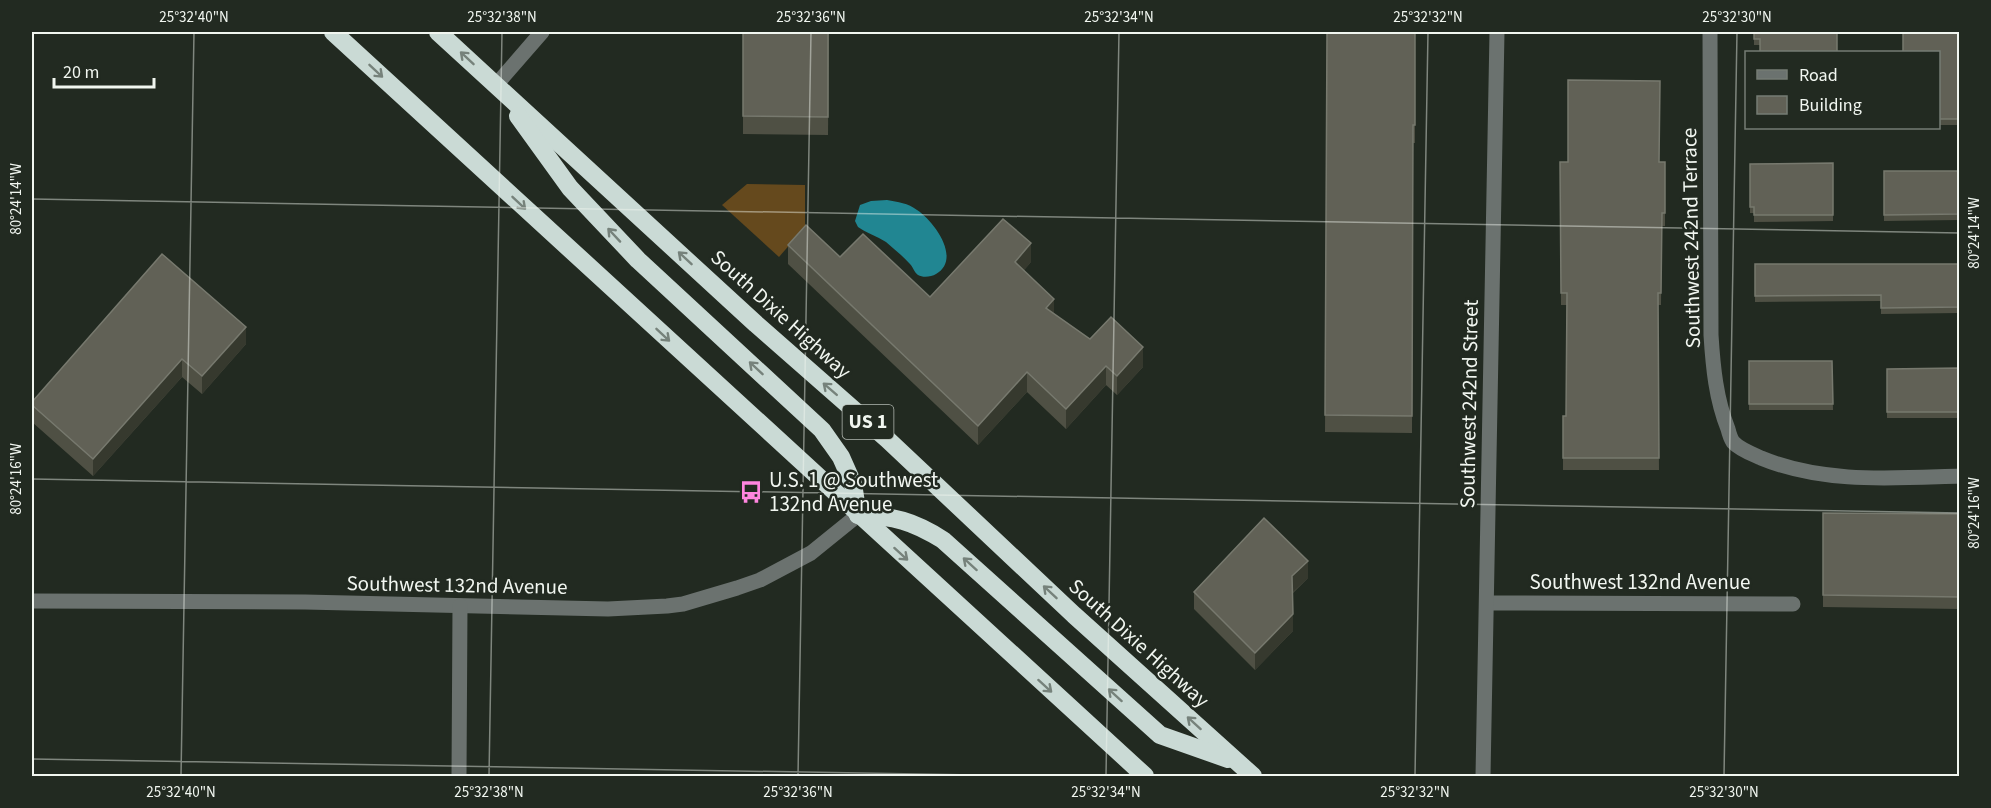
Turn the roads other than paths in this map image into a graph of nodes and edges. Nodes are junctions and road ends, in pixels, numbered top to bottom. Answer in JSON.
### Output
{"nodes":[{"id":1,"x":333,"y":32,"type":"edge"},
{"id":2,"x":438,"y":32,"type":"edge"},
{"id":3,"x":542,"y":32,"type":"edge"},
{"id":4,"x":1497,"y":32,"type":"edge"},
{"id":5,"x":1710,"y":32,"type":"edge"},
{"id":6,"x":496,"y":85,"type":"junction"},
{"id":7,"x":1959,"y":476,"type":"edge"},
{"id":8,"x":858,"y":515,"type":"junction"},
{"id":9,"x":32,"y":601,"type":"edge"},
{"id":10,"x":1488,"y":603,"type":"junction"},
{"id":11,"x":1793,"y":604,"type":"dead end"},
{"id":12,"x":460,"y":606,"type":"junction"},
{"id":13,"x":1238,"y":762,"type":"junction"},
{"id":14,"x":459,"y":777,"type":"edge"},
{"id":15,"x":1144,"y":777,"type":"edge"},
{"id":16,"x":1253,"y":777,"type":"edge"},
{"id":17,"x":1483,"y":777,"type":"edge"}],
"edges":[{"from":1,"to":8,"type":"highway","one_way":true},
{"from":6,"to":2,"type":"highway","name":"South Dixie Highway","number":"US 1","one_way":true},
{"from":3,"to":6,"type":"street"},
{"from":4,"to":10,"type":"street","name":"Southwest 242nd Street"},
{"from":5,"to":7,"type":"street","name":"Southwest 242nd Terrace"},
{"from":8,"to":6,"type":"highway","one_way":true},
{"from":13,"to":6,"type":"highway","name":"South Dixie Highway","number":"US 1","one_way":true},
{"from":8,"to":12,"type":"street","name":"Southwest 132nd Avenue"},
{"from":13,"to":8,"type":"highway","one_way":true},
{"from":8,"to":15,"type":"highway","one_way":true},
{"from":9,"to":12,"type":"street","name":"Southwest 132nd Avenue"},
{"from":10,"to":11,"type":"street","name":"Southwest 132nd Avenue"},
{"from":10,"to":17,"type":"street","name":"Southwest 242nd Street"},
{"from":12,"to":14,"type":"street"},
{"from":13,"to":16,"type":"highway","name":"South Dixie Highway","number":"US 1"}]}
